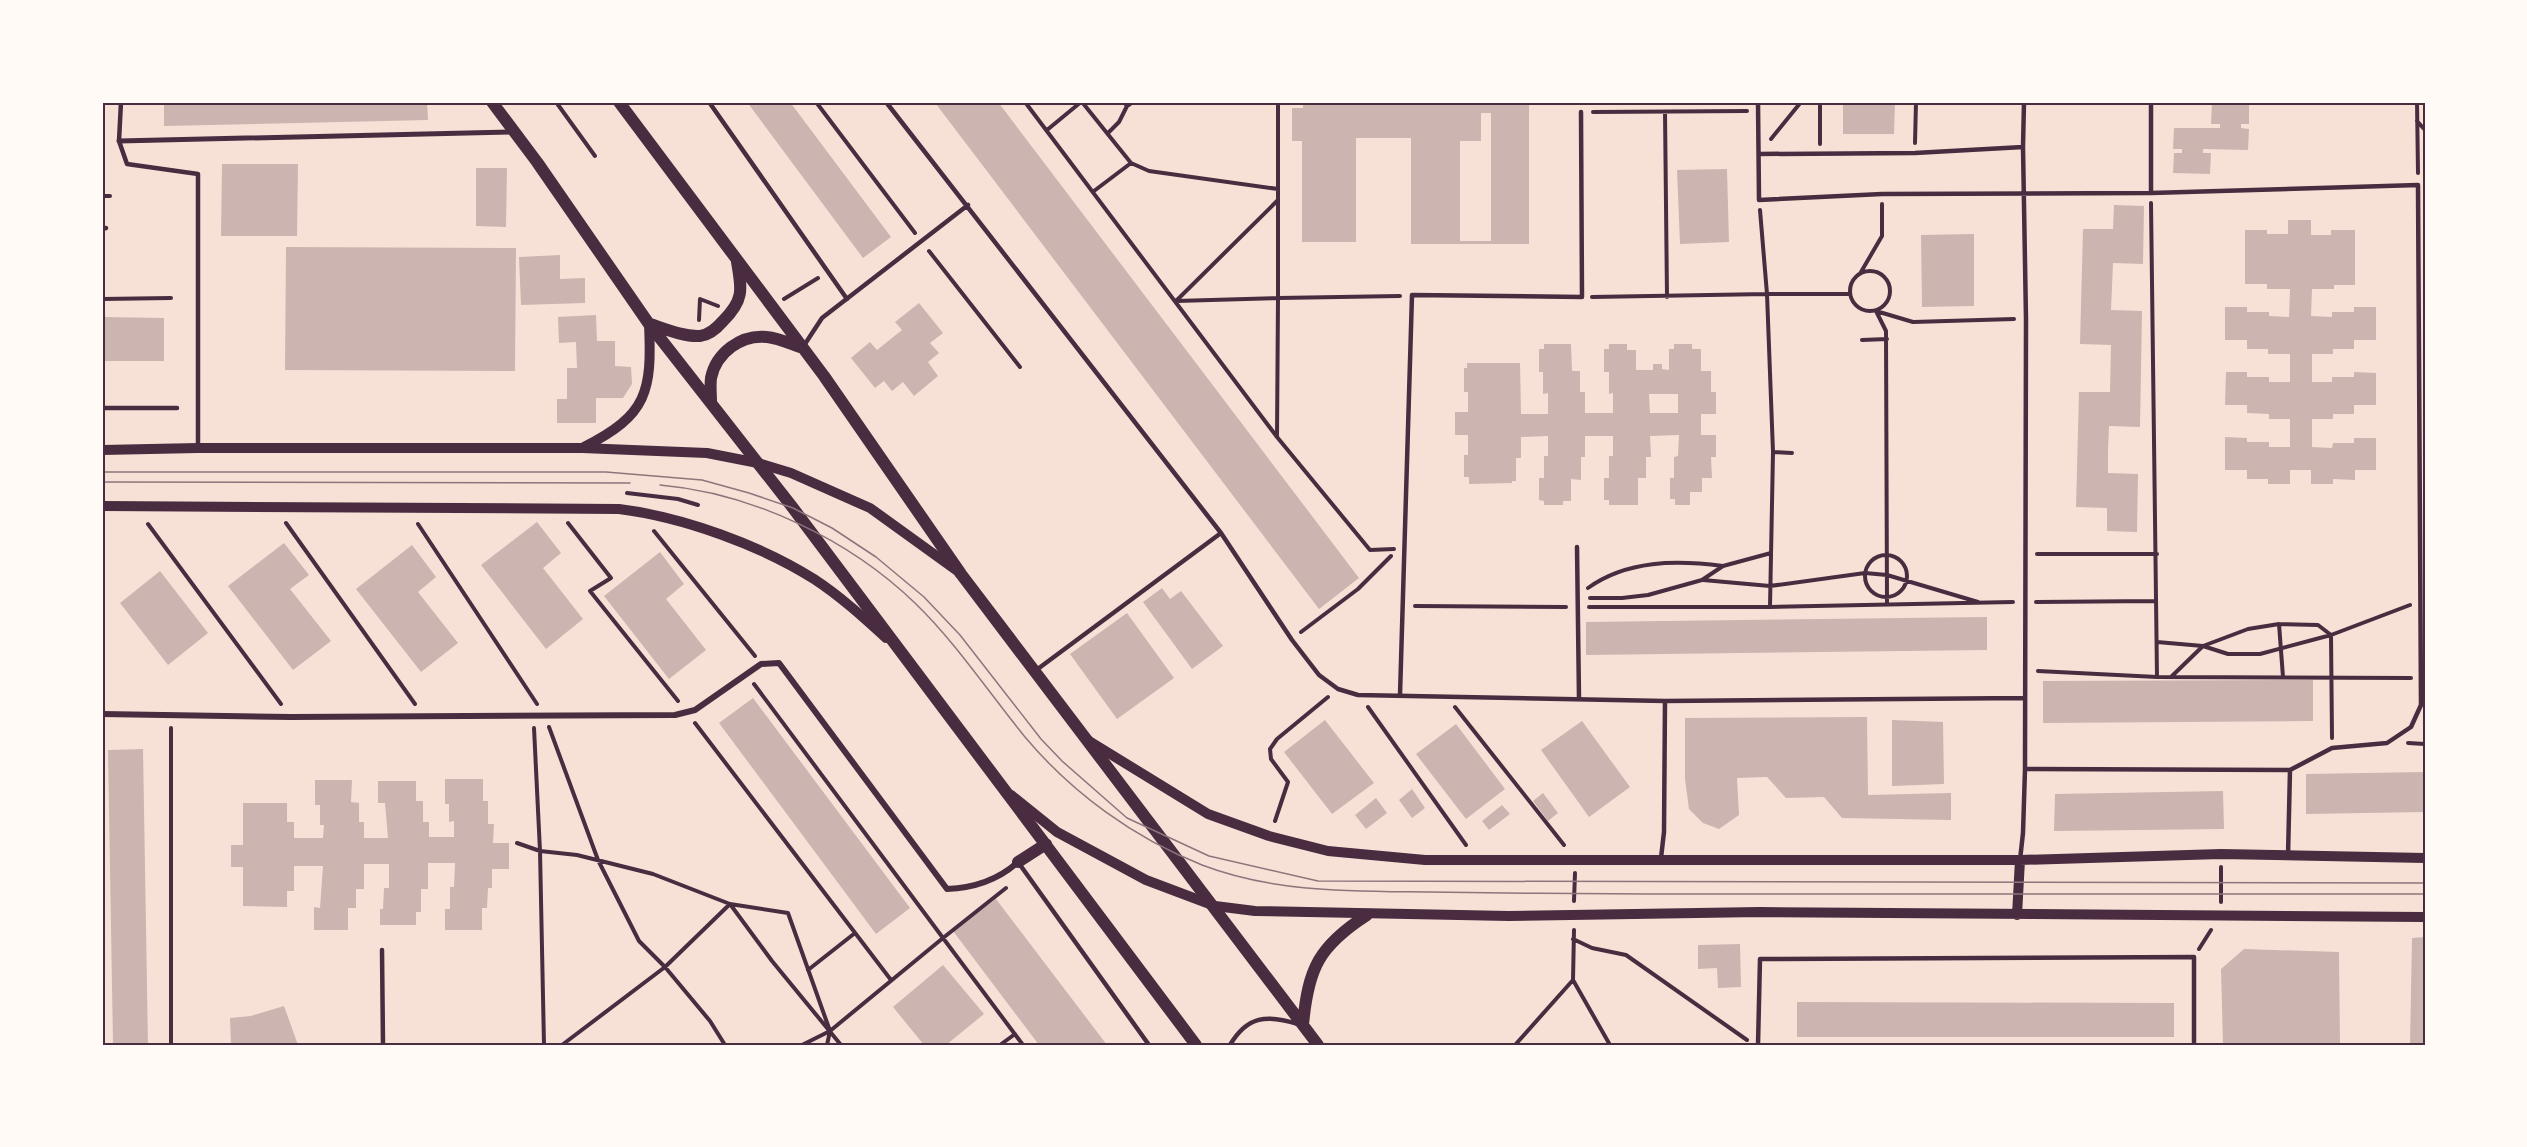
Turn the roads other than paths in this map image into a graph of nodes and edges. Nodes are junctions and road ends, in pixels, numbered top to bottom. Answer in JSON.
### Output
{"nodes":[{"id":1,"x":121,"y":102,"type":"edge"},
{"id":2,"x":492,"y":102,"type":"edge"},
{"id":3,"x":620,"y":102,"type":"edge"},
{"id":4,"x":709,"y":102,"type":"edge"},
{"id":5,"x":886,"y":102,"type":"edge"},
{"id":6,"x":1758,"y":102,"type":"edge"},
{"id":7,"x":2024,"y":102,"type":"edge"},
{"id":8,"x":2151,"y":102,"type":"edge"},
{"id":9,"x":1581,"y":112,"type":"road end"},
{"id":10,"x":515,"y":132,"type":"junction"},
{"id":11,"x":119,"y":141,"type":"junction"},
{"id":12,"x":2023,"y":147,"type":"junction"},
{"id":13,"x":1759,"y":154,"type":"junction"},
{"id":14,"x":2025,"y":193,"type":"junction"},
{"id":15,"x":2151,"y":193,"type":"junction"},
{"id":16,"x":968,"y":205,"type":"junction"},
{"id":17,"x":736,"y":259,"type":"junction"},
{"id":18,"x":848,"y":299,"type":"junction"},
{"id":19,"x":649,"y":324,"type":"junction"},
{"id":20,"x":803,"y":348,"type":"junction"},
{"id":21,"x":711,"y":402,"type":"junction"},
{"id":22,"x":102,"y":408,"type":"edge"},
{"id":23,"x":177,"y":408,"type":"dead end"},
{"id":24,"x":198,"y":448,"type":"junction"},
{"id":25,"x":582,"y":448,"type":"junction"},
{"id":26,"x":102,"y":450,"type":"edge"},
{"id":27,"x":758,"y":463,"type":"junction"},
{"id":28,"x":102,"y":506,"type":"edge"},
{"id":29,"x":1221,"y":533,"type":"junction"},
{"id":30,"x":1577,"y":547,"type":"dead end"},
{"id":31,"x":961,"y":574,"type":"junction"},
{"id":32,"x":896,"y":647,"type":"junction"},
{"id":33,"x":1035,"y":672,"type":"junction"},
{"id":34,"x":1400,"y":695,"type":"junction"},
{"id":35,"x":2025,"y":698,"type":"junction"},
{"id":36,"x":1579,"y":699,"type":"junction"},
{"id":37,"x":1665,"y":701,"type":"junction"},
{"id":38,"x":102,"y":714,"type":"edge"},
{"id":39,"x":1084,"y":738,"type":"junction"},
{"id":40,"x":2025,"y":769,"type":"junction"},
{"id":41,"x":2290,"y":770,"type":"junction"},
{"id":42,"x":1006,"y":790,"type":"junction"},
{"id":43,"x":1046,"y":844,"type":"junction"},
{"id":44,"x":2288,"y":856,"type":"junction"},
{"id":45,"x":1661,"y":858,"type":"junction"},
{"id":46,"x":2425,"y":858,"type":"edge"},
{"id":47,"x":2020,"y":860,"type":"junction"},
{"id":48,"x":1018,"y":862,"type":"junction"},
{"id":49,"x":1215,"y":906,"type":"junction"},
{"id":50,"x":1367,"y":915,"type":"junction"},
{"id":51,"x":2017,"y":915,"type":"junction"},
{"id":52,"x":2425,"y":917,"type":"edge"},
{"id":53,"x":382,"y":950,"type":"dead end"},
{"id":54,"x":1303,"y":1025,"type":"junction"},
{"id":55,"x":383,"y":1045,"type":"edge"},
{"id":56,"x":1149,"y":1045,"type":"edge"},
{"id":57,"x":1197,"y":1045,"type":"edge"},
{"id":58,"x":1230,"y":1045,"type":"edge"},
{"id":59,"x":1318,"y":1045,"type":"edge"},
{"id":60,"x":1757,"y":1045,"type":"edge"},
{"id":61,"x":2194,"y":1045,"type":"edge"}],
"edges":[{"from":1,"to":11,"type":"lane"},
{"from":2,"to":10,"type":"main road"},
{"from":3,"to":17,"type":"main road"},
{"from":4,"to":18,"type":"lane"},
{"from":5,"to":16,"type":"lane"},
{"from":6,"to":13,"type":"lane"},
{"from":7,"to":12,"type":"lane"},
{"from":8,"to":15,"type":"lane"},
{"from":9,"to":34,"type":"lane"},
{"from":10,"to":11,"type":"street"},
{"from":10,"to":19,"type":"main road"},
{"from":11,"to":24,"type":"lane"},
{"from":12,"to":13,"type":"lane"},
{"from":12,"to":14,"type":"lane"},
{"from":13,"to":14,"type":"lane"},
{"from":14,"to":15,"type":"lane"},
{"from":14,"to":35,"type":"lane"},
{"from":15,"to":41,"type":"lane"},
{"from":16,"to":18,"type":"lane"},
{"from":16,"to":29,"type":"lane"},
{"from":17,"to":19,"type":"main road"},
{"from":17,"to":20,"type":"main road"},
{"from":18,"to":20,"type":"lane"},
{"from":19,"to":21,"type":"main road"},
{"from":19,"to":25,"type":"street"},
{"from":20,"to":21,"type":"main road"},
{"from":20,"to":31,"type":"main road"},
{"from":21,"to":27,"type":"main road"},
{"from":22,"to":23,"type":"lane"},
{"from":24,"to":25,"type":"street"},
{"from":24,"to":26,"type":"street"},
{"from":25,"to":27,"type":"street"},
{"from":27,"to":31,"type":"street"},
{"from":27,"to":32,"type":"main road"},
{"from":28,"to":32,"type":"street"},
{"from":29,"to":33,"type":"lane"},
{"from":29,"to":34,"type":"lane"},
{"from":30,"to":36,"type":"lane"},
{"from":31,"to":33,"type":"main road"},
{"from":32,"to":42,"type":"main road"},
{"from":33,"to":39,"type":"main road"},
{"from":34,"to":36,"type":"lane"},
{"from":35,"to":37,"type":"lane"},
{"from":35,"to":40,"type":"lane"},
{"from":36,"to":37,"type":"lane"},
{"from":37,"to":45,"type":"lane"},
{"from":38,"to":48,"type":"street"},
{"from":39,"to":45,"type":"street"},
{"from":39,"to":49,"type":"main road"},
{"from":40,"to":41,"type":"lane"},
{"from":40,"to":47,"type":"lane"},
{"from":41,"to":44,"type":"lane"},
{"from":42,"to":43,"type":"main road"},
{"from":42,"to":49,"type":"street"},
{"from":43,"to":48,"type":"main road"},
{"from":43,"to":57,"type":"main road"},
{"from":44,"to":46,"type":"street"},
{"from":44,"to":47,"type":"street"},
{"from":45,"to":47,"type":"street"},
{"from":47,"to":51,"type":"street"},
{"from":48,"to":56,"type":"lane"},
{"from":49,"to":50,"type":"street"},
{"from":49,"to":54,"type":"main road"},
{"from":50,"to":51,"type":"street"},
{"from":50,"to":54,"type":"main road"},
{"from":51,"to":52,"type":"street"},
{"from":53,"to":55,"type":"lane"},
{"from":54,"to":58,"type":"lane"},
{"from":54,"to":59,"type":"main road"},
{"from":60,"to":61,"type":"lane"}]}
